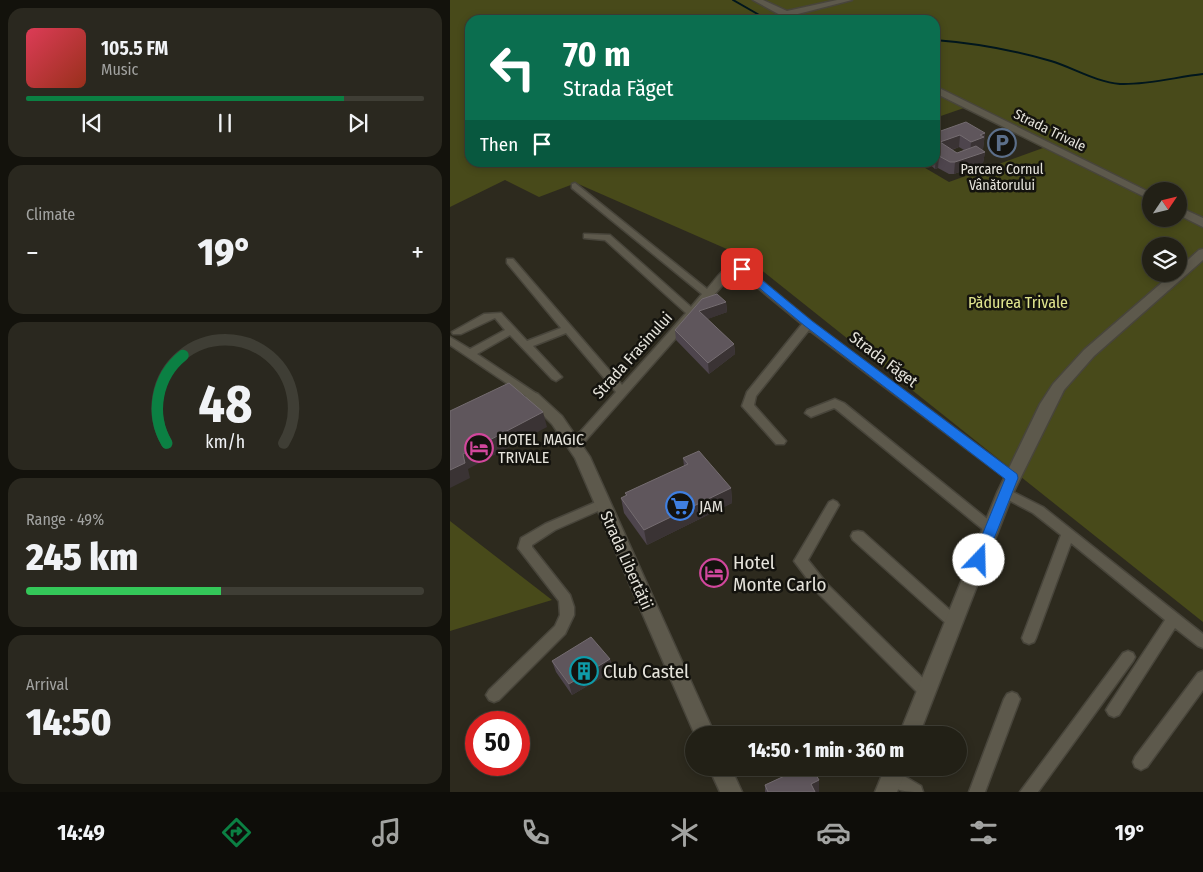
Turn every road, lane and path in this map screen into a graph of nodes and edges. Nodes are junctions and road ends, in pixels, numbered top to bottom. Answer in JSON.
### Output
{"nodes":[{"id":1,"x":757,"y":0,"type":"edge"},
{"id":2,"x":848,"y":0,"type":"edge"},
{"id":3,"x":785,"y":14,"type":"joint"},
{"id":4,"x":940,"y":92,"type":"edge"},
{"id":5,"x":575,"y":186,"type":"dead end"},
{"id":6,"x":1142,"y":192,"type":"edge"},
{"id":7,"x":1188,"y":216,"type":"edge"},
{"id":8,"x":1203,"y":223,"type":"edge"},
{"id":9,"x":588,"y":236,"type":"dead end"},
{"id":10,"x":1203,"y":253,"type":"edge"},
{"id":11,"x":510,"y":261,"type":"dead end"},
{"id":12,"x":735,"y":267,"type":"joint"},
{"id":13,"x":1187,"y":267,"type":"edge"},
{"id":14,"x":1170,"y":282,"type":"edge"},
{"id":15,"x":708,"y":294,"type":"junction"},
{"id":16,"x":692,"y":313,"type":"junction"},
{"id":17,"x":808,"y":324,"type":"junction"},
{"id":18,"x":567,"y":329,"type":"junction"},
{"id":19,"x":512,"y":330,"type":"junction"},
{"id":20,"x":453,"y":336,"type":"edge"},
{"id":21,"x":526,"y":345,"type":"junction"},
{"id":22,"x":471,"y":353,"type":"junction"},
{"id":23,"x":556,"y":377,"type":"dead end"},
{"id":24,"x":622,"y":392,"type":"junction"},
{"id":25,"x":533,"y":397,"type":"joint"},
{"id":26,"x":810,"y":413,"type":"dead end"},
{"id":27,"x":780,"y":441,"type":"dead end"},
{"id":28,"x":575,"y":445,"type":"junction"},
{"id":29,"x":1009,"y":485,"type":"junction"},
{"id":30,"x":602,"y":504,"type":"junction"},
{"id":31,"x":833,"y":506,"type":"dead end"},
{"id":32,"x":991,"y":529,"type":"junction"},
{"id":33,"x":1068,"y":533,"type":"junction"},
{"id":34,"x":858,"y":536,"type":"dead end"},
{"id":35,"x":1174,"y":618,"type":"junction"},
{"id":36,"x":955,"y":623,"type":"junction"},
{"id":37,"x":1029,"y":638,"type":"dead end"},
{"id":38,"x":1203,"y":642,"type":"edge"},
{"id":39,"x":1128,"y":657,"type":"dead end"},
{"id":40,"x":1203,"y":678,"type":"edge"},
{"id":41,"x":927,"y":692,"type":"junction"},
{"id":42,"x":494,"y":695,"type":"dead end"},
{"id":43,"x":1012,"y":699,"type":"dead end"},
{"id":44,"x":1114,"y":710,"type":"dead end"},
{"id":45,"x":701,"y":726,"type":"edge"},
{"id":46,"x":913,"y":726,"type":"edge"},
{"id":47,"x":1141,"y":762,"type":"dead end"},
{"id":48,"x":724,"y":776,"type":"edge"},
{"id":49,"x":891,"y":779,"type":"edge"},
{"id":50,"x":731,"y":792,"type":"edge"},
{"id":51,"x":915,"y":792,"type":"edge"},
{"id":52,"x":977,"y":792,"type":"edge"},
{"id":53,"x":1028,"y":792,"type":"edge"}],
"edges":[{"from":1,"to":3,"type":"main road"},
{"from":2,"to":3,"type":"main road"},
{"from":4,"to":6,"type":"main road","name":"Strada Trivale"},
{"from":5,"to":15,"type":"street"},
{"from":7,"to":8,"type":"main road"},
{"from":9,"to":16,"type":"street"},
{"from":10,"to":13,"type":"main road"},
{"from":11,"to":18,"type":"street"},
{"from":12,"to":15,"type":"street","name":"Strada Frasinului"},
{"from":12,"to":17,"type":"street","name":"Strada Făget"},
{"from":14,"to":29,"type":"main road"},
{"from":15,"to":16,"type":"street","name":"Strada Frasinului"},
{"from":16,"to":24,"type":"street","name":"Strada Frasinului"},
{"from":17,"to":27,"type":"street"},
{"from":17,"to":29,"type":"street","name":"Strada Făget"},
{"from":18,"to":21,"type":"street"},
{"from":18,"to":24,"type":"street"},
{"from":19,"to":20,"type":"street"},
{"from":19,"to":21,"type":"street"},
{"from":19,"to":22,"type":"street"},
{"from":20,"to":22,"type":"street"},
{"from":21,"to":23,"type":"street"},
{"from":22,"to":25,"type":"street"},
{"from":24,"to":28,"type":"street","name":"Strada Frasinului"},
{"from":25,"to":28,"type":"main road","name":"Strada Libertății"},
{"from":26,"to":32,"type":"street"},
{"from":28,"to":30,"type":"main road","name":"Strada Libertății"},
{"from":29,"to":32,"type":"main road"},
{"from":29,"to":33,"type":"street","name":"Strada Făget"},
{"from":30,"to":42,"type":"street"},
{"from":30,"to":45,"type":"main road","name":"Strada Libertății"},
{"from":31,"to":41,"type":"street"},
{"from":32,"to":36,"type":"main road"},
{"from":33,"to":35,"type":"street","name":"Strada Făget"},
{"from":33,"to":37,"type":"street"},
{"from":34,"to":36,"type":"street"},
{"from":35,"to":38,"type":"street","name":"Strada Făget"},
{"from":35,"to":44,"type":"street"},
{"from":36,"to":41,"type":"main road"},
{"from":39,"to":53,"type":"street"},
{"from":40,"to":47,"type":"street"},
{"from":41,"to":46,"type":"main road"},
{"from":43,"to":52,"type":"street"},
{"from":48,"to":50,"type":"main road"},
{"from":49,"to":51,"type":"street"}]}
